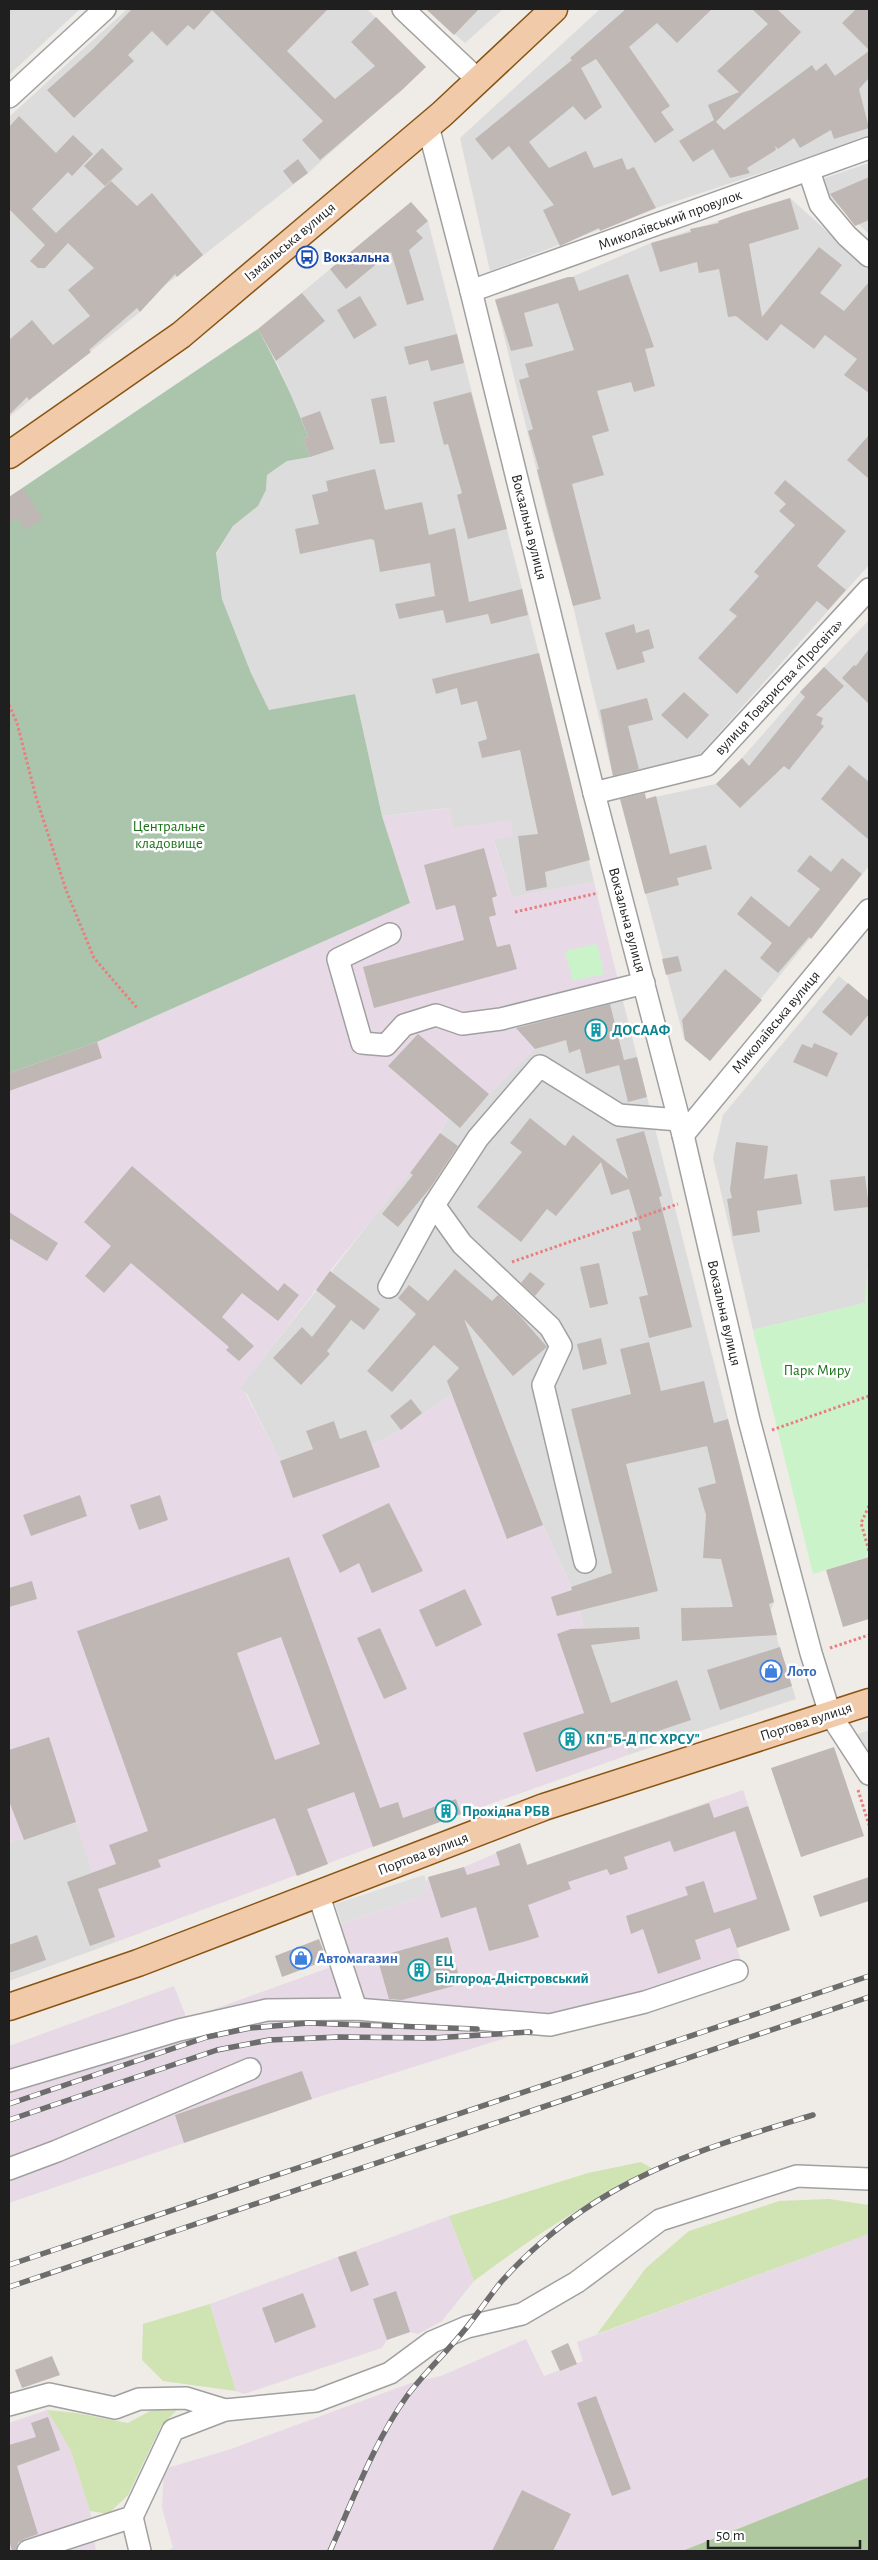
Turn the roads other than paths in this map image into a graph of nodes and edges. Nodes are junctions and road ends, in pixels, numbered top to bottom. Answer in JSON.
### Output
{"nodes":[{"id":1,"x":104,"y":9,"type":"edge"},
{"id":2,"x":403,"y":9,"type":"edge"},
{"id":3,"x":554,"y":9,"type":"edge"},
{"id":4,"x":478,"y":80,"type":"junction"},
{"id":5,"x":9,"y":97,"type":"edge"},
{"id":6,"x":428,"y":126,"type":"junction"},
{"id":7,"x":869,"y":148,"type":"edge"},
{"id":8,"x":809,"y":171,"type":"junction"},
{"id":9,"x":869,"y":256,"type":"edge"},
{"id":10,"x":471,"y":291,"type":"junction"},
{"id":11,"x":9,"y":455,"type":"edge"},
{"id":12,"x":869,"y":589,"type":"edge"},
{"id":13,"x":594,"y":793,"type":"junction"},
{"id":14,"x":869,"y":910,"type":"edge"},
{"id":15,"x":390,"y":934,"type":"dead end"},
{"id":16,"x":644,"y":983,"type":"junction"},
{"id":17,"x":682,"y":1128,"type":"junction"},
{"id":18,"x":434,"y":1205,"type":"junction"},
{"id":19,"x":389,"y":1287,"type":"dead end"},
{"id":20,"x":586,"y":1562,"type":"dead end"},
{"id":21,"x":869,"y":1702,"type":"edge"},
{"id":22,"x":830,"y":1714,"type":"junction"},
{"id":23,"x":869,"y":1774,"type":"edge"},
{"id":24,"x":318,"y":1893,"type":"junction"},
{"id":25,"x":737,"y":1971,"type":"dead end"},
{"id":26,"x":9,"y":2007,"type":"edge"},
{"id":27,"x":356,"y":2009,"type":"junction"},
{"id":28,"x":250,"y":2069,"type":"dead end"},
{"id":29,"x":9,"y":2081,"type":"edge"},
{"id":30,"x":9,"y":2169,"type":"edge"},
{"id":31,"x":869,"y":2179,"type":"edge"},
{"id":32,"x":9,"y":2405,"type":"edge"},
{"id":33,"x":225,"y":2410,"type":"junction"},
{"id":34,"x":132,"y":2518,"type":"junction"},
{"id":35,"x":28,"y":2551,"type":"edge"},
{"id":36,"x":140,"y":2551,"type":"edge"}],
"edges":[{"from":1,"to":5,"type":"street"},
{"from":2,"to":4,"type":"street"},
{"from":3,"to":4,"type":"main road","name":"Ізмаїльська вулиця"},
{"from":4,"to":6,"type":"main road","name":"Ізмаїльська вулиця"},
{"from":6,"to":10,"type":"street","name":"Вокзальна вулиця"},
{"from":6,"to":11,"type":"main road","name":"Ізмаїльська вулиця"},
{"from":7,"to":8,"type":"street","name":"Миколаївський провулок"},
{"from":8,"to":9,"type":"street"},
{"from":8,"to":10,"type":"street","name":"Миколаївський провулок"},
{"from":10,"to":13,"type":"street","name":"Вокзальна вулиця"},
{"from":12,"to":13,"type":"street","name":"вулиця Товариства «Просвіта»"},
{"from":13,"to":16,"type":"street","name":"Вокзальна вулиця"},
{"from":14,"to":17,"type":"street","name":"Миколаївська вулиця"},
{"from":15,"to":16,"type":"street"},
{"from":16,"to":17,"type":"street","name":"Вокзальна вулиця"},
{"from":17,"to":18,"type":"street"},
{"from":17,"to":22,"type":"street","name":"Вокзальна вулиця"},
{"from":18,"to":19,"type":"street"},
{"from":18,"to":20,"type":"street"},
{"from":21,"to":22,"type":"main road","name":"Портова вулиця"},
{"from":22,"to":23,"type":"street","name":"Вокзальна вулиця"},
{"from":22,"to":24,"type":"main road","name":"Портова вулиця"},
{"from":24,"to":26,"type":"main road","name":"Портова вулиця"},
{"from":24,"to":27,"type":"street"},
{"from":25,"to":27,"type":"street"},
{"from":27,"to":29,"type":"street"},
{"from":28,"to":30,"type":"street"},
{"from":31,"to":33,"type":"street"},
{"from":32,"to":33,"type":"street"},
{"from":33,"to":34,"type":"street"},
{"from":34,"to":35,"type":"street"},
{"from":34,"to":36,"type":"street"}]}
